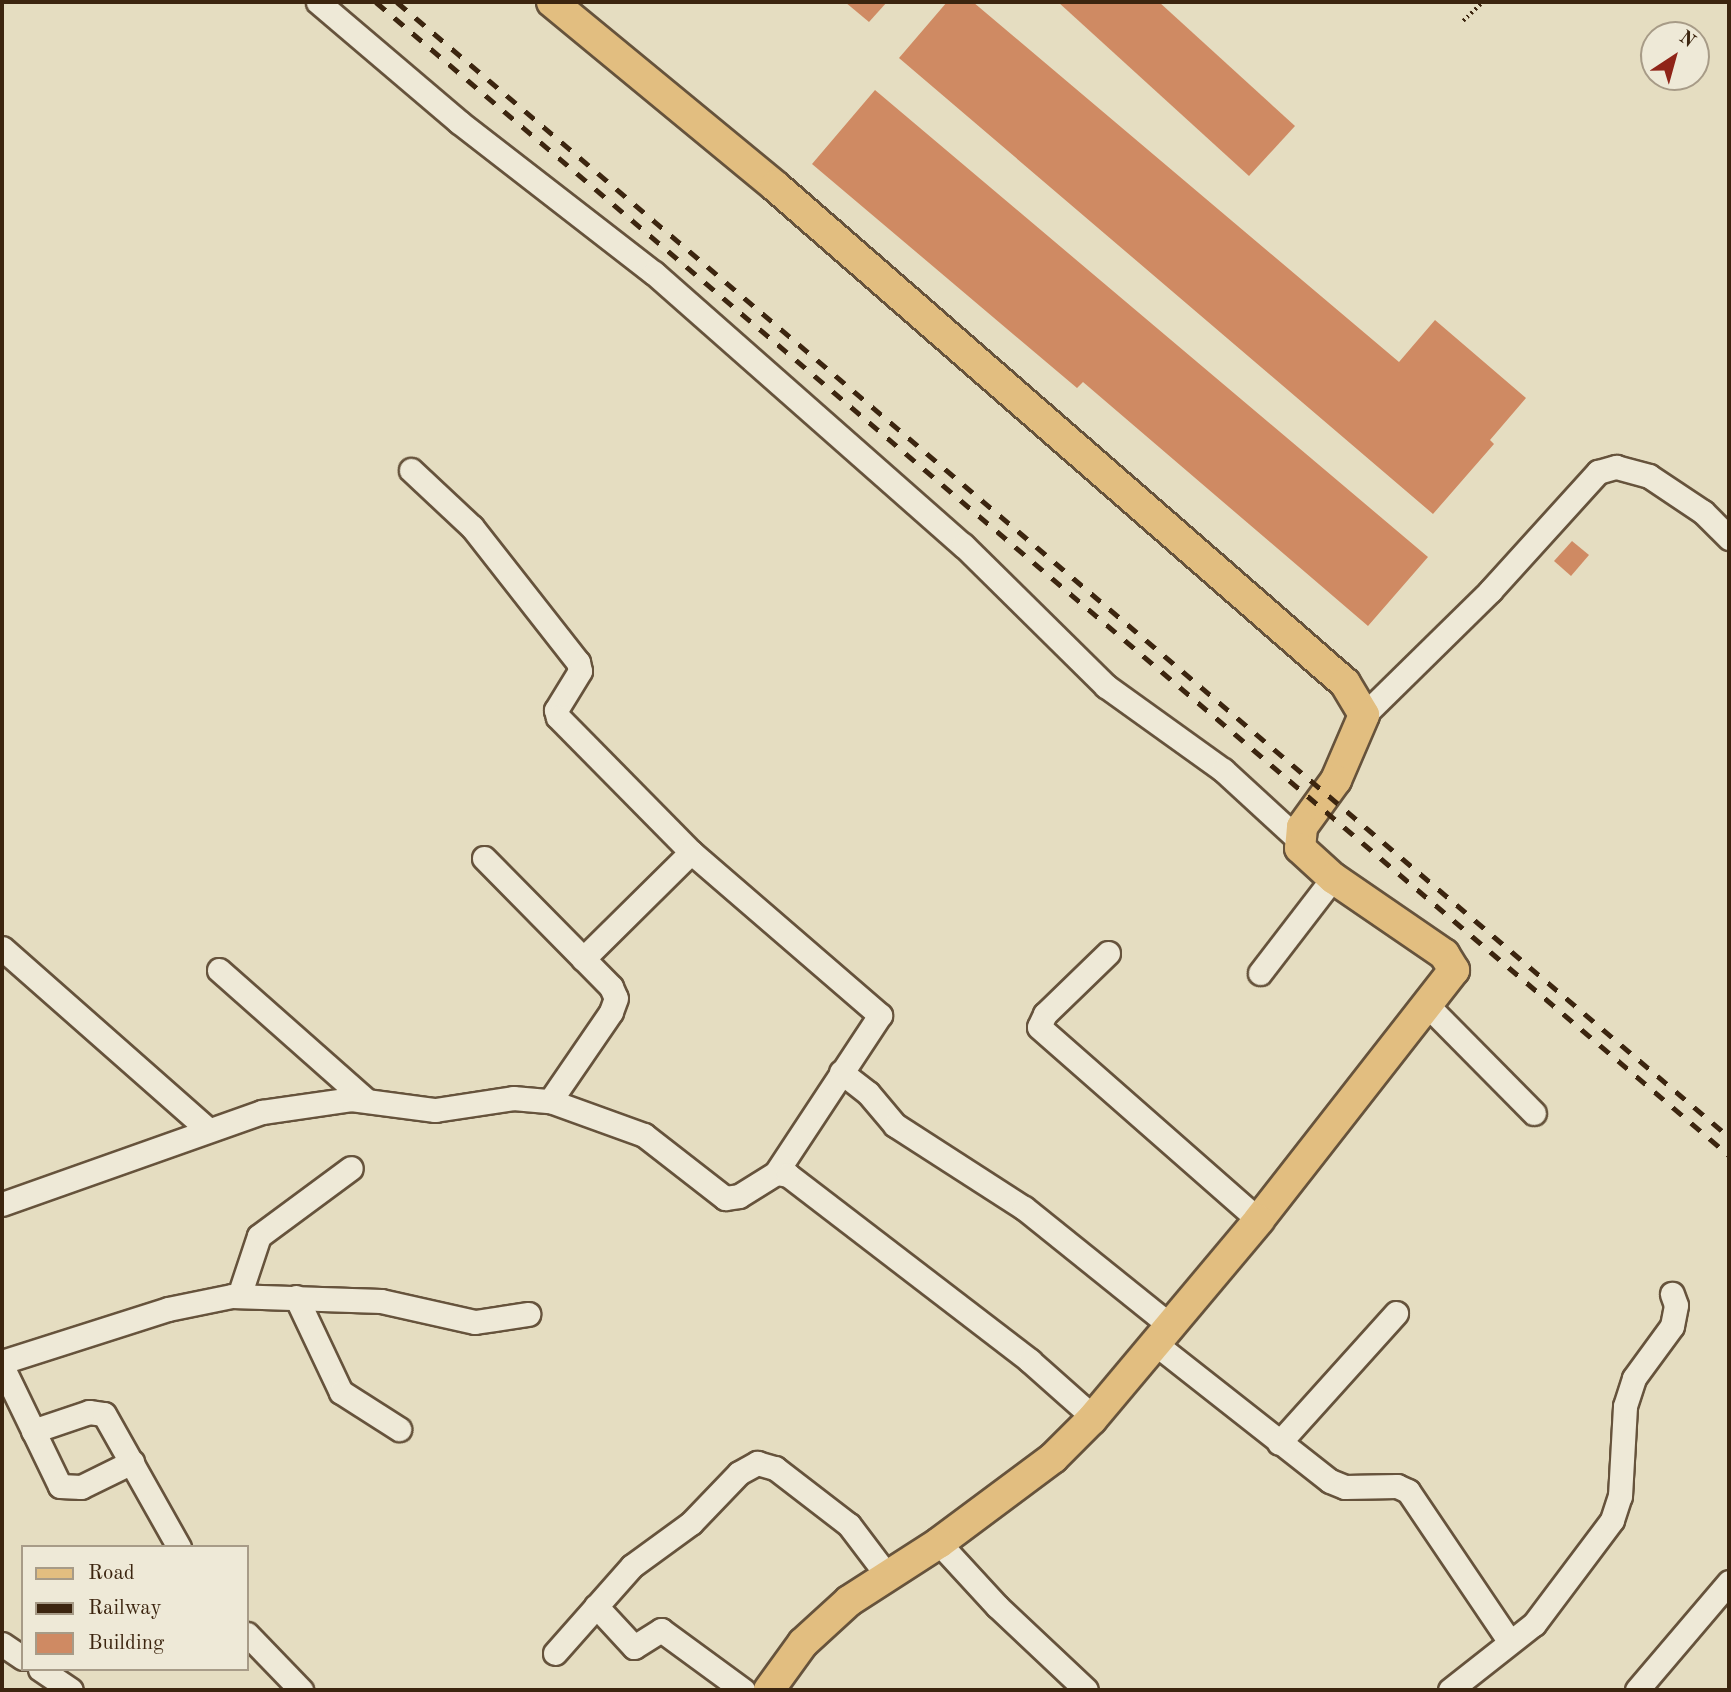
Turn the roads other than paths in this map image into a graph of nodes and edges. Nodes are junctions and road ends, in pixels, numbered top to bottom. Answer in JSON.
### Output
{"nodes":[{"id":1,"x":318,"y":2,"type":"edge"},
{"id":2,"x":552,"y":2,"type":"edge"},
{"id":3,"x":411,"y":470,"type":"dead end"},
{"id":4,"x":1729,"y":538,"type":"edge"},
{"id":5,"x":1364,"y":715,"type":"junction"},
{"id":6,"x":1299,"y":840,"type":"junction"},
{"id":7,"x":691,"y":852,"type":"junction"},
{"id":8,"x":484,"y":858,"type":"dead end"},
{"id":9,"x":1333,"y":878,"type":"junction"},
{"id":10,"x":2,"y":948,"type":"edge"},
{"id":11,"x":1108,"y":953,"type":"dead end"},
{"id":12,"x":583,"y":959,"type":"junction"},
{"id":13,"x":219,"y":970,"type":"dead end"},
{"id":14,"x":1260,"y":973,"type":"dead end"},
{"id":15,"x":1429,"y":1007,"type":"junction"},
{"id":16,"x":841,"y":1072,"type":"junction"},
{"id":17,"x":366,"y":1100,"type":"junction"},
{"id":18,"x":550,"y":1101,"type":"junction"},
{"id":19,"x":1534,"y":1113,"type":"dead end"},
{"id":20,"x":206,"y":1128,"type":"junction"},
{"id":21,"x":351,"y":1168,"type":"dead end"},
{"id":22,"x":776,"y":1173,"type":"junction"},
{"id":23,"x":2,"y":1204,"type":"edge"},
{"id":24,"x":1259,"y":1220,"type":"junction"},
{"id":25,"x":1672,"y":1294,"type":"dead end"},
{"id":26,"x":239,"y":1296,"type":"junction"},
{"id":27,"x":296,"y":1297,"type":"junction"},
{"id":28,"x":1396,"y":1313,"type":"dead end"},
{"id":29,"x":528,"y":1314,"type":"dead end"},
{"id":30,"x":1164,"y":1336,"type":"junction"},
{"id":31,"x":2,"y":1364,"type":"edge"},
{"id":32,"x":1093,"y":1417,"type":"junction"},
{"id":33,"x":399,"y":1429,"type":"dead end"},
{"id":34,"x":33,"y":1431,"type":"junction"},
{"id":35,"x":1279,"y":1443,"type":"junction"},
{"id":36,"x":132,"y":1462,"type":"junction"},
{"id":37,"x":939,"y":1543,"type":"junction"},
{"id":38,"x":178,"y":1545,"type":"edge"},
{"id":39,"x":886,"y":1574,"type":"junction"},
{"id":40,"x":1729,"y":1583,"type":"edge"},
{"id":41,"x":596,"y":1606,"type":"junction"},
{"id":42,"x":248,"y":1635,"type":"edge"},
{"id":43,"x":1510,"y":1642,"type":"junction"},
{"id":44,"x":2,"y":1644,"type":"edge"},
{"id":45,"x":555,"y":1653,"type":"dead end"},
{"id":46,"x":21,"y":1657,"type":"edge"},
{"id":47,"x":43,"y":1671,"type":"edge"},
{"id":48,"x":71,"y":1690,"type":"edge"},
{"id":49,"x":299,"y":1690,"type":"edge"},
{"id":50,"x":743,"y":1690,"type":"edge"},
{"id":51,"x":769,"y":1690,"type":"edge"},
{"id":52,"x":1086,"y":1690,"type":"edge"},
{"id":53,"x":1450,"y":1690,"type":"edge"},
{"id":54,"x":1637,"y":1690,"type":"edge"}],
"edges":[{"from":1,"to":6,"type":"street"},
{"from":2,"to":5,"type":"main road"},
{"from":3,"to":7,"type":"street"},
{"from":4,"to":5,"type":"street"},
{"from":5,"to":6,"type":"main road"},
{"from":6,"to":9,"type":"main road"},
{"from":7,"to":12,"type":"street"},
{"from":7,"to":16,"type":"street"},
{"from":8,"to":12,"type":"street"},
{"from":9,"to":14,"type":"street"},
{"from":9,"to":15,"type":"main road"},
{"from":10,"to":20,"type":"street"},
{"from":11,"to":24,"type":"street"},
{"from":12,"to":18,"type":"street"},
{"from":13,"to":17,"type":"street"},
{"from":15,"to":19,"type":"street"},
{"from":15,"to":24,"type":"main road"},
{"from":16,"to":22,"type":"street"},
{"from":16,"to":30,"type":"street"},
{"from":17,"to":18,"type":"street"},
{"from":17,"to":20,"type":"street"},
{"from":18,"to":22,"type":"street"},
{"from":20,"to":23,"type":"street"},
{"from":21,"to":26,"type":"street"},
{"from":22,"to":32,"type":"street"},
{"from":24,"to":30,"type":"main road"},
{"from":25,"to":43,"type":"street"},
{"from":26,"to":27,"type":"street"},
{"from":26,"to":31,"type":"street"},
{"from":27,"to":29,"type":"street"},
{"from":27,"to":33,"type":"street"},
{"from":28,"to":35,"type":"street"},
{"from":30,"to":32,"type":"main road"},
{"from":30,"to":35,"type":"street"},
{"from":31,"to":34,"type":"street"},
{"from":32,"to":37,"type":"main road"},
{"from":34,"to":36,"type":"street"},
{"from":34,"to":36,"type":"street"},
{"from":35,"to":43,"type":"street"},
{"from":36,"to":38,"type":"street"},
{"from":37,"to":39,"type":"main road"},
{"from":37,"to":52,"type":"street"},
{"from":39,"to":41,"type":"street"},
{"from":39,"to":51,"type":"main road"},
{"from":40,"to":54,"type":"street"},
{"from":41,"to":45,"type":"street"},
{"from":41,"to":50,"type":"street"},
{"from":42,"to":49,"type":"street"},
{"from":43,"to":53,"type":"street"},
{"from":44,"to":46,"type":"street"},
{"from":47,"to":48,"type":"street"}]}
